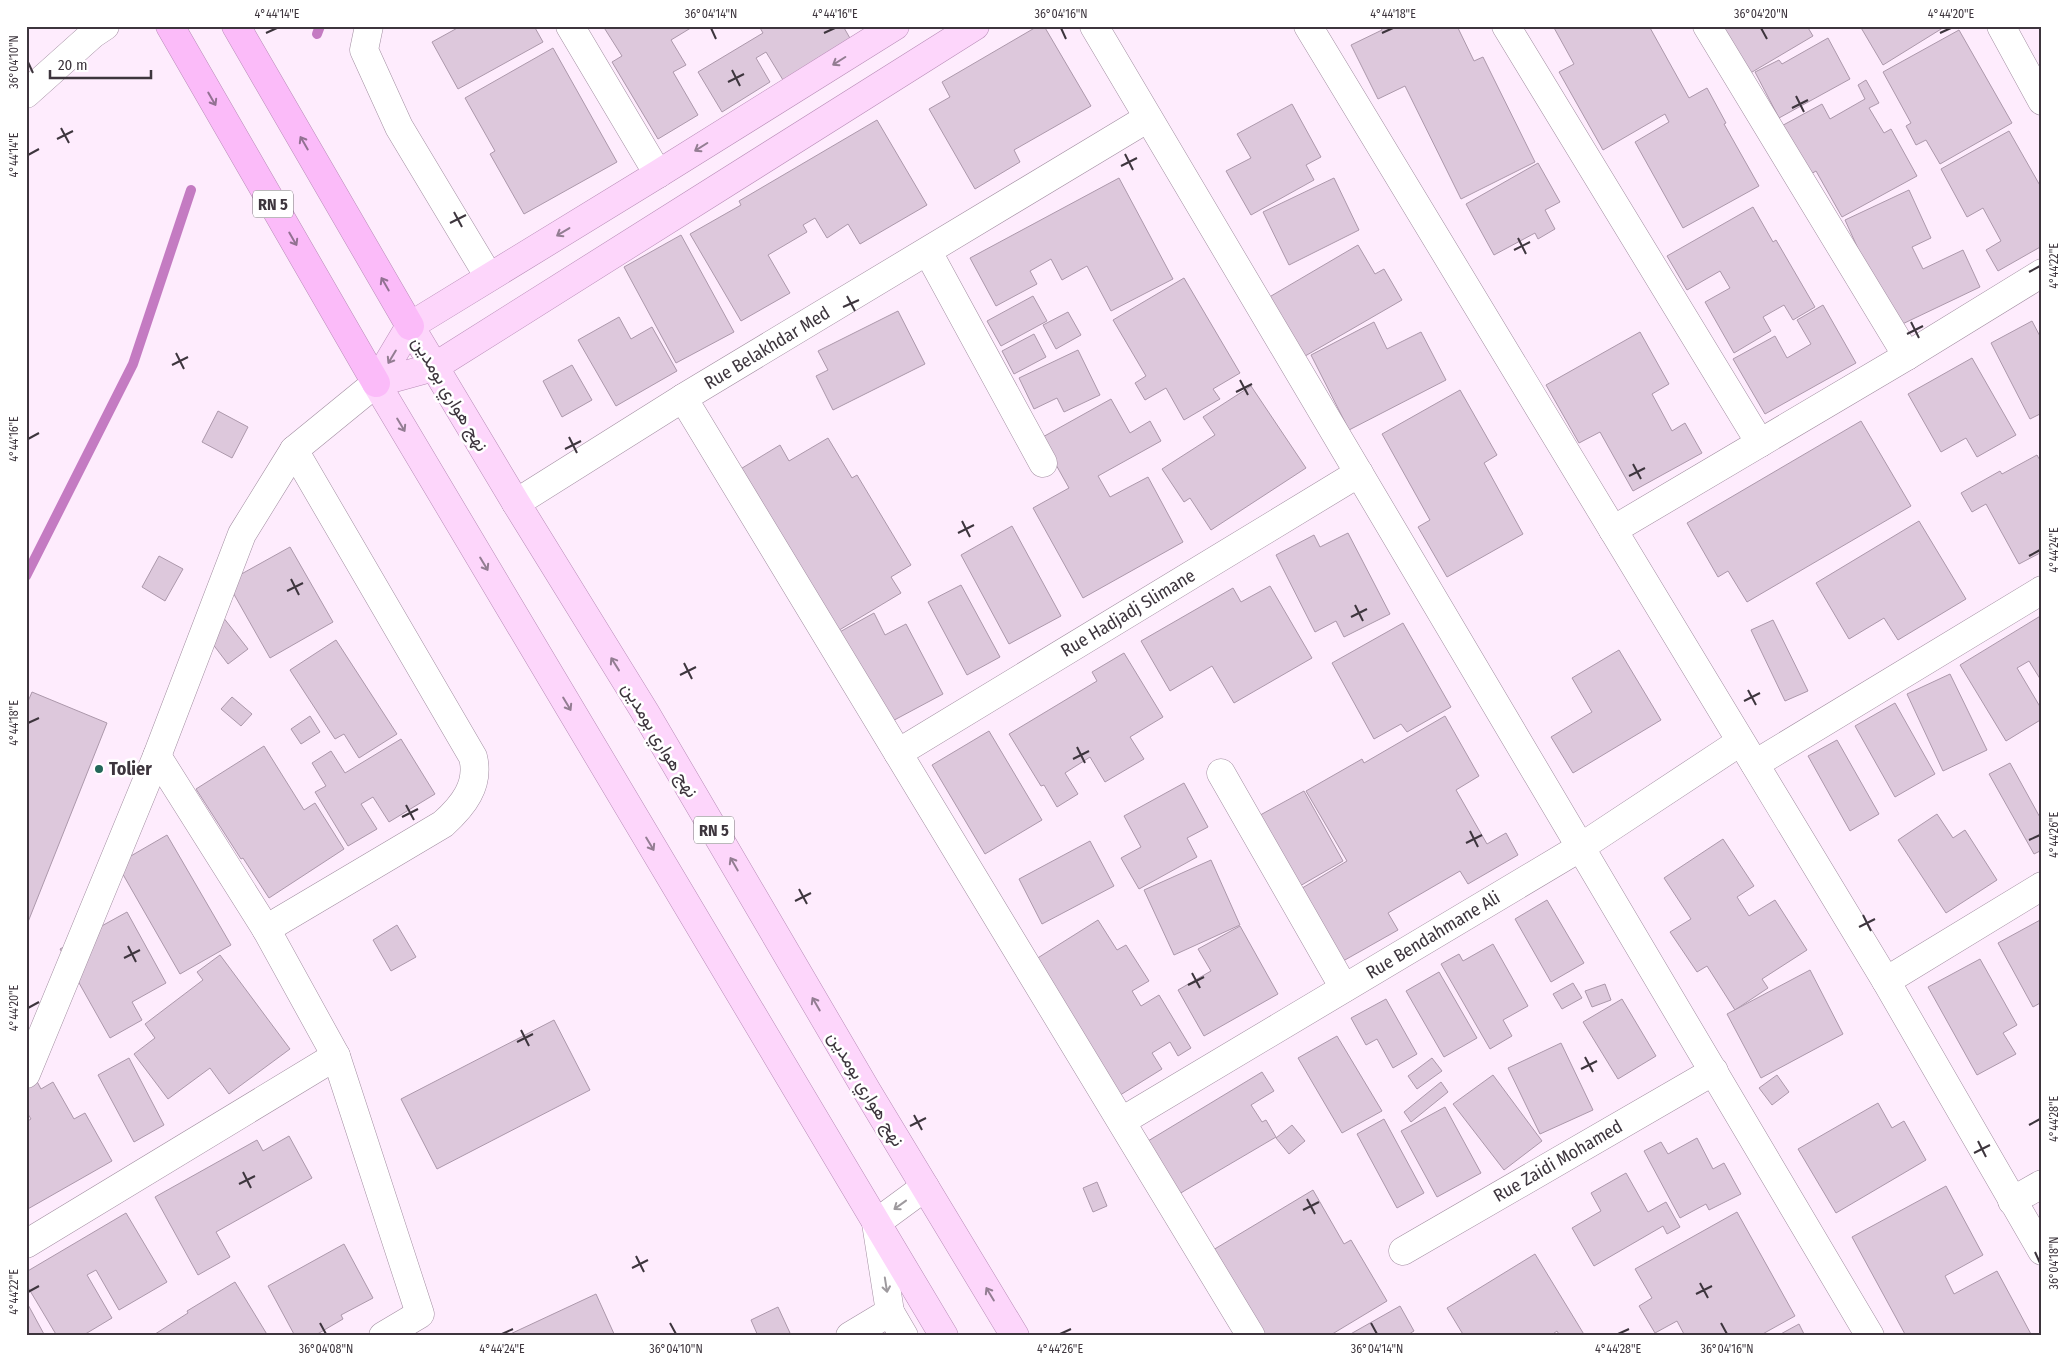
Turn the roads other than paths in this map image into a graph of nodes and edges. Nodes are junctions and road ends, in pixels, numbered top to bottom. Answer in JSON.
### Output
{"nodes":[{"id":1,"x":105,"y":26,"type":"edge"},
{"id":2,"x":170,"y":26,"type":"edge"},
{"id":3,"x":236,"y":26,"type":"edge"},
{"id":4,"x":369,"y":26,"type":"edge"},
{"id":5,"x":570,"y":26,"type":"edge"},
{"id":6,"x":896,"y":26,"type":"edge"},
{"id":7,"x":975,"y":26,"type":"edge"},
{"id":8,"x":1094,"y":26,"type":"edge"},
{"id":9,"x":1308,"y":26,"type":"edge"},
{"id":10,"x":1506,"y":26,"type":"edge"},
{"id":11,"x":1707,"y":26,"type":"edge"},
{"id":12,"x":2001,"y":26,"type":"edge"},
{"id":13,"x":865,"y":34,"type":"edge"},
{"id":14,"x":26,"y":94,"type":"edge"},
{"id":15,"x":2042,"y":101,"type":"edge"},
{"id":16,"x":1148,"y":118,"type":"junction"},
{"id":17,"x":658,"y":174,"type":"junction"},
{"id":18,"x":928,"y":252,"type":"junction"},
{"id":19,"x":2042,"y":273,"type":"edge"},
{"id":20,"x":489,"y":277,"type":"junction"},
{"id":21,"x":410,"y":326,"type":"junction"},
{"id":22,"x":1907,"y":356,"type":"junction"},
{"id":23,"x":434,"y":367,"type":"junction"},
{"id":24,"x":376,"y":383,"type":"junction"},
{"id":25,"x":683,"y":398,"type":"junction"},
{"id":26,"x":1760,"y":443,"type":"junction"},
{"id":27,"x":294,"y":450,"type":"junction"},
{"id":28,"x":1042,"y":463,"type":"dead end"},
{"id":29,"x":1359,"y":473,"type":"junction"},
{"id":30,"x":516,"y":503,"type":"junction"},
{"id":31,"x":1613,"y":530,"type":"junction"},
{"id":32,"x":2042,"y":590,"type":"edge"},
{"id":33,"x":1740,"y":742,"type":"junction"},
{"id":34,"x":898,"y":753,"type":"junction"},
{"id":35,"x":157,"y":756,"type":"junction"},
{"id":36,"x":1756,"y":764,"type":"junction"},
{"id":37,"x":1221,"y":773,"type":"dead end"},
{"id":38,"x":1581,"y":847,"type":"junction"},
{"id":39,"x":2042,"y":886,"type":"edge"},
{"id":40,"x":266,"y":929,"type":"junction"},
{"id":41,"x":1886,"y":981,"type":"junction"},
{"id":42,"x":1344,"y":988,"type":"junction"},
{"id":43,"x":336,"y":1056,"type":"junction"},
{"id":44,"x":1714,"y":1071,"type":"junction"},
{"id":45,"x":26,"y":1074,"type":"edge"},
{"id":46,"x":1122,"y":1120,"type":"junction"},
{"id":47,"x":2042,"y":1184,"type":"edge"},
{"id":48,"x":925,"y":1187,"type":"junction"},
{"id":49,"x":2012,"y":1201,"type":"junction"},
{"id":50,"x":876,"y":1223,"type":"junction"},
{"id":51,"x":26,"y":1244,"type":"edge"},
{"id":52,"x":1403,"y":1251,"type":"dead end"},
{"id":53,"x":2042,"y":1251,"type":"edge"},
{"id":54,"x":890,"y":1312,"type":"junction"},
{"id":55,"x":383,"y":1336,"type":"edge"},
{"id":56,"x":850,"y":1336,"type":"edge"},
{"id":57,"x":904,"y":1336,"type":"edge"},
{"id":58,"x":944,"y":1336,"type":"edge"},
{"id":59,"x":1015,"y":1336,"type":"edge"},
{"id":60,"x":1251,"y":1336,"type":"edge"},
{"id":61,"x":1870,"y":1336,"type":"edge"}],
"edges":[{"from":1,"to":14,"type":"street"},
{"from":2,"to":24,"type":"highway","number":"RN 5","one_way":true},
{"from":21,"to":3,"type":"highway","number":"RN 5","one_way":true},
{"from":4,"to":20,"type":"street"},
{"from":5,"to":17,"type":"street"},
{"from":6,"to":13,"type":"main road"},
{"from":7,"to":23,"type":"main road"},
{"from":8,"to":16,"type":"street"},
{"from":9,"to":31,"type":"street"},
{"from":10,"to":26,"type":"street"},
{"from":11,"to":22,"type":"street"},
{"from":12,"to":15,"type":"street"},
{"from":13,"to":17,"type":"main road","one_way":true},
{"from":16,"to":18,"type":"street","name":"Rue Belakhdar Med"},
{"from":16,"to":29,"type":"street"},
{"from":17,"to":20,"type":"main road","one_way":true},
{"from":18,"to":25,"type":"street","name":"Rue Belakhdar Med"},
{"from":18,"to":28,"type":"street"},
{"from":19,"to":22,"type":"street"},
{"from":20,"to":21,"type":"main road"},
{"from":21,"to":23,"type":"main road","name":"نهج هواري بومدين","number":"RN 5"},
{"from":21,"to":24,"type":"main road","one_way":true},
{"from":22,"to":26,"type":"street"},
{"from":23,"to":24,"type":"main road"},
{"from":23,"to":30,"type":"main road","name":"نهج هواري بومدين","number":"RN 5"},
{"from":24,"to":27,"type":"street"},
{"from":24,"to":50,"type":"main road","number":"RN 5","one_way":true},
{"from":25,"to":30,"type":"street","name":"Rue Belakhdar Med"},
{"from":25,"to":34,"type":"street"},
{"from":26,"to":31,"type":"street"},
{"from":27,"to":35,"type":"street"},
{"from":27,"to":40,"type":"street"},
{"from":29,"to":34,"type":"street","name":"Rue Hadjadj Slimane"},
{"from":29,"to":38,"type":"street"},
{"from":48,"to":30,"type":"main road","name":"نهج هواري بومدين","number":"RN 5","one_way":true},
{"from":31,"to":33,"type":"street"},
{"from":32,"to":36,"type":"street"},
{"from":33,"to":36,"type":"street"},
{"from":33,"to":38,"type":"street","name":"Rue Bendahmane Ali"},
{"from":34,"to":46,"type":"street"},
{"from":35,"to":40,"type":"street"},
{"from":35,"to":45,"type":"street"},
{"from":36,"to":41,"type":"street"},
{"from":37,"to":42,"type":"street"},
{"from":38,"to":42,"type":"street","name":"Rue Bendahmane Ali"},
{"from":38,"to":44,"type":"street"},
{"from":39,"to":41,"type":"street"},
{"from":40,"to":43,"type":"street"},
{"from":41,"to":49,"type":"street"},
{"from":42,"to":46,"type":"street","name":"Rue Bendahmane Ali"},
{"from":43,"to":51,"type":"street"},
{"from":43,"to":55,"type":"street"},
{"from":44,"to":52,"type":"street","name":"Rue Zaidi Mohamed"},
{"from":44,"to":61,"type":"street"},
{"from":46,"to":60,"type":"street"},
{"from":47,"to":49,"type":"street"},
{"from":48,"to":50,"type":"street","one_way":true},
{"from":59,"to":48,"type":"main road","name":"نهج هواري بومدين","number":"RN 5","one_way":true},
{"from":49,"to":53,"type":"street"},
{"from":50,"to":54,"type":"street","one_way":true},
{"from":50,"to":58,"type":"main road","number":"RN 5"},
{"from":54,"to":56,"type":"street"},
{"from":54,"to":57,"type":"street"}]}
